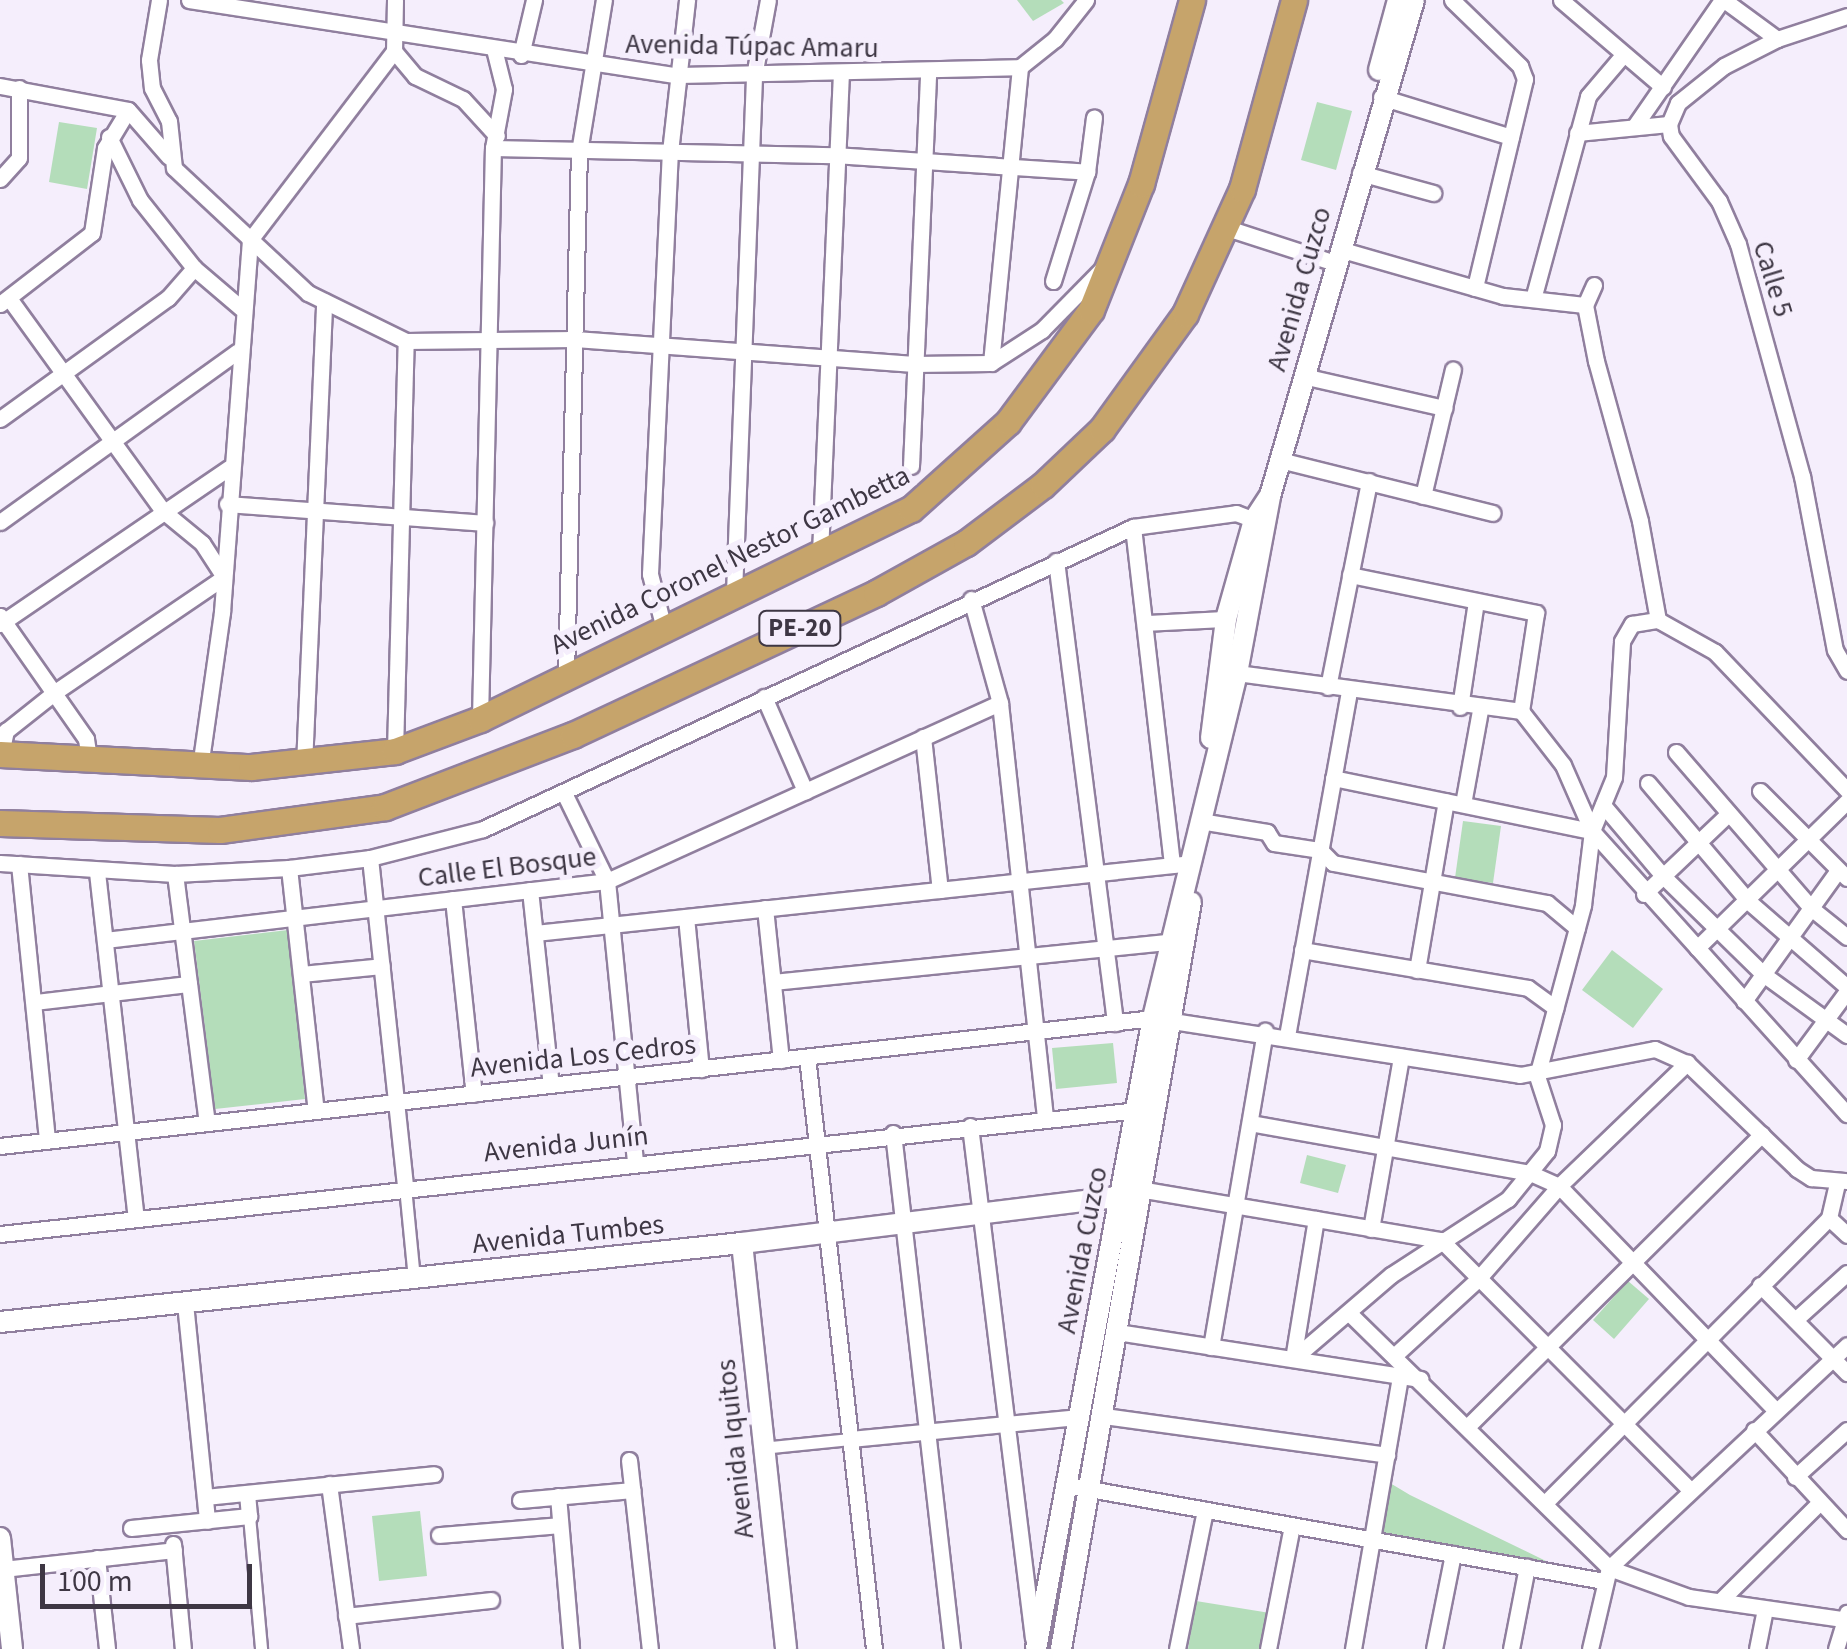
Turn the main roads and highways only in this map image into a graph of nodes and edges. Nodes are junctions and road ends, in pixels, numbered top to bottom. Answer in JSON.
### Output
{"nodes":[{"id":1,"x":1192,"y":0,"type":"edge"},
{"id":2,"x":1294,"y":0,"type":"edge"},
{"id":3,"x":0,"y":754,"type":"edge"},
{"id":4,"x":0,"y":824,"type":"edge"}],
"edges":[{"from":1,"to":3,"type":"highway","name":"Avenida Coronel Nestor Gambetta","number":"PE-20"},
{"from":2,"to":4,"type":"highway","number":"PE-20"}]}
